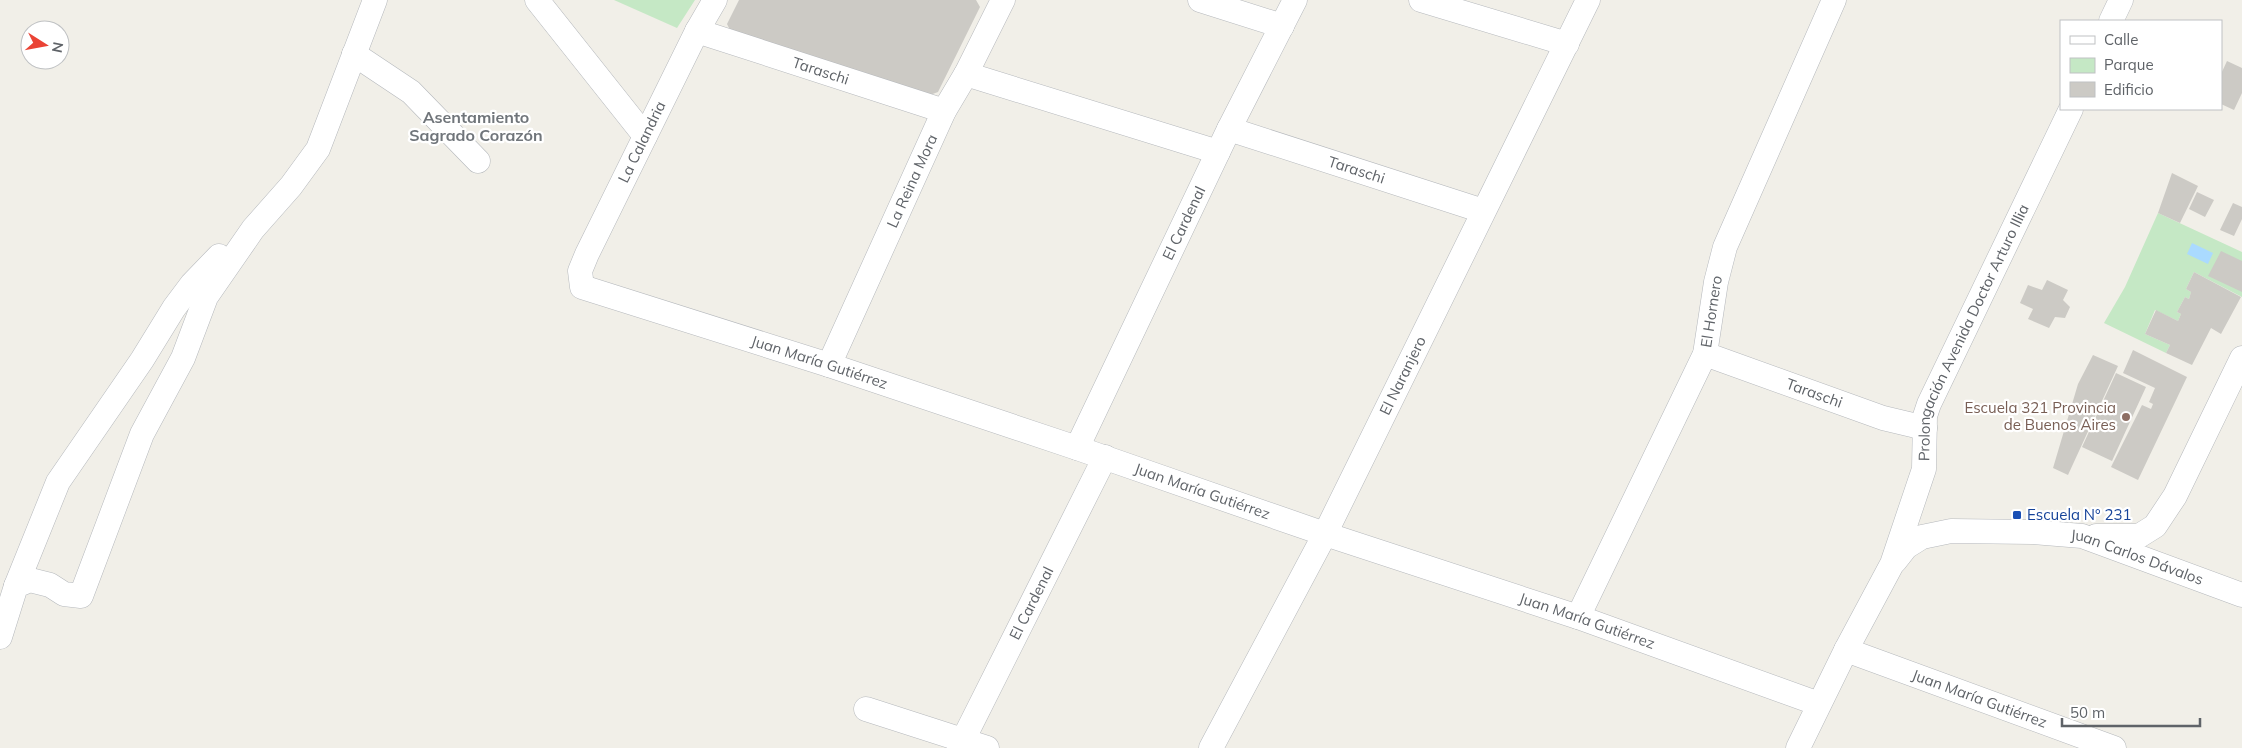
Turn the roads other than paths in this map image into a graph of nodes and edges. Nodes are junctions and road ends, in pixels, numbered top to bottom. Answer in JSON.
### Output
{"nodes":[{"id":1,"x":375,"y":0,"type":"edge"},
{"id":2,"x":537,"y":0,"type":"edge"},
{"id":3,"x":715,"y":0,"type":"edge"},
{"id":4,"x":1003,"y":0,"type":"edge"},
{"id":5,"x":1200,"y":0,"type":"edge"},
{"id":6,"x":1295,"y":0,"type":"edge"},
{"id":7,"x":1421,"y":0,"type":"edge"},
{"id":8,"x":1588,"y":0,"type":"edge"},
{"id":9,"x":1834,"y":0,"type":"edge"},
{"id":10,"x":2121,"y":0,"type":"edge"},
{"id":11,"x":2111,"y":20,"type":"edge"},
{"id":12,"x":1282,"y":26,"type":"junction"},
{"id":13,"x":697,"y":31,"type":"junction"},
{"id":14,"x":1567,"y":44,"type":"junction"},
{"id":15,"x":354,"y":54,"type":"junction"},
{"id":16,"x":966,"y":74,"type":"junction"},
{"id":17,"x":2071,"y":110,"type":"edge"},
{"id":18,"x":944,"y":111,"type":"junction"},
{"id":19,"x":1229,"y":129,"type":"junction"},
{"id":20,"x":645,"y":136,"type":"junction"},
{"id":21,"x":1218,"y":152,"type":"junction"},
{"id":22,"x":478,"y":161,"type":"dead end"},
{"id":23,"x":1483,"y":211,"type":"junction"},
{"id":24,"x":253,"y":230,"type":"junction"},
{"id":25,"x":582,"y":287,"type":"joint"},
{"id":26,"x":1706,"y":354,"type":"junction"},
{"id":27,"x":2242,"y":358,"type":"edge"},
{"id":28,"x":829,"y":365,"type":"junction"},
{"id":29,"x":1925,"y":428,"type":"junction"},
{"id":30,"x":1077,"y":448,"type":"junction"},
{"id":31,"x":1104,"y":457,"type":"junction"},
{"id":32,"x":1325,"y":534,"type":"junction"},
{"id":33,"x":2082,"y":536,"type":"junction"},
{"id":34,"x":1892,"y":564,"type":"junction"},
{"id":35,"x":16,"y":586,"type":"junction"},
{"id":36,"x":2242,"y":595,"type":"edge"},
{"id":37,"x":1578,"y":617,"type":"junction"},
{"id":38,"x":0,"y":637,"type":"edge"},
{"id":39,"x":1846,"y":650,"type":"junction"},
{"id":40,"x":1819,"y":704,"type":"junction"},
{"id":41,"x":866,"y":709,"type":"dead end"},
{"id":42,"x":961,"y":744,"type":"edge"},
{"id":43,"x":987,"y":748,"type":"edge"},
{"id":44,"x":1211,"y":748,"type":"edge"},
{"id":45,"x":1798,"y":748,"type":"edge"},
{"id":46,"x":2114,"y":748,"type":"edge"}],
"edges":[{"from":1,"to":15,"type":"street"},
{"from":2,"to":20,"type":"street"},
{"from":3,"to":13,"type":"street","name":"La Calandria"},
{"from":4,"to":16,"type":"street","name":"La Reina Mora"},
{"from":5,"to":12,"type":"street"},
{"from":6,"to":12,"type":"street","name":"El Cardenal"},
{"from":7,"to":14,"type":"street"},
{"from":8,"to":14,"type":"street","name":"El Naranjero"},
{"from":9,"to":26,"type":"street","name":"El Hornero"},
{"from":10,"to":11,"type":"street"},
{"from":12,"to":19,"type":"street","name":"El Cardenal"},
{"from":13,"to":18,"type":"street","name":"Taraschi"},
{"from":13,"to":20,"type":"street","name":"La Calandria"},
{"from":14,"to":23,"type":"street","name":"El Naranjero"},
{"from":15,"to":22,"type":"street"},
{"from":15,"to":24,"type":"street"},
{"from":16,"to":18,"type":"street","name":"La Reina Mora"},
{"from":16,"to":21,"type":"street"},
{"from":17,"to":29,"type":"street","name":"Prolongación Avenida Doctor Arturo Illia"},
{"from":18,"to":28,"type":"street","name":"La Reina Mora"},
{"from":19,"to":21,"type":"street","name":"El Cardenal"},
{"from":19,"to":23,"type":"street","name":"Taraschi"},
{"from":20,"to":25,"type":"street","name":"La Calandria"},
{"from":21,"to":30,"type":"street","name":"El Cardenal"},
{"from":23,"to":32,"type":"street","name":"El Naranjero"},
{"from":24,"to":35,"type":"street"},
{"from":24,"to":35,"type":"street"},
{"from":25,"to":28,"type":"street","name":"Juan María Gutiérrez"},
{"from":26,"to":29,"type":"street","name":"Taraschi"},
{"from":26,"to":37,"type":"street","name":"El Hornero"},
{"from":27,"to":33,"type":"street"},
{"from":28,"to":30,"type":"street","name":"Juan María Gutiérrez"},
{"from":29,"to":34,"type":"street","name":"Prolongación Avenida Doctor Arturo Illia"},
{"from":30,"to":31,"type":"street","name":"Juan María Gutiérrez"},
{"from":31,"to":32,"type":"street","name":"Juan María Gutiérrez"},
{"from":31,"to":42,"type":"street","name":"El Cardenal"},
{"from":32,"to":37,"type":"street","name":"Juan María Gutiérrez"},
{"from":32,"to":44,"type":"street","name":"El Naranjero"},
{"from":33,"to":34,"type":"street","name":"Juan Carlos Dávalos"},
{"from":33,"to":36,"type":"street","name":"Juan Carlos Dávalos"},
{"from":34,"to":39,"type":"street"},
{"from":35,"to":38,"type":"street"},
{"from":37,"to":40,"type":"street","name":"Juan María Gutiérrez"},
{"from":39,"to":40,"type":"street"},
{"from":39,"to":46,"type":"street","name":"Juan María Gutiérrez"},
{"from":40,"to":45,"type":"street"},
{"from":41,"to":42,"type":"street"},
{"from":42,"to":43,"type":"street"}]}
